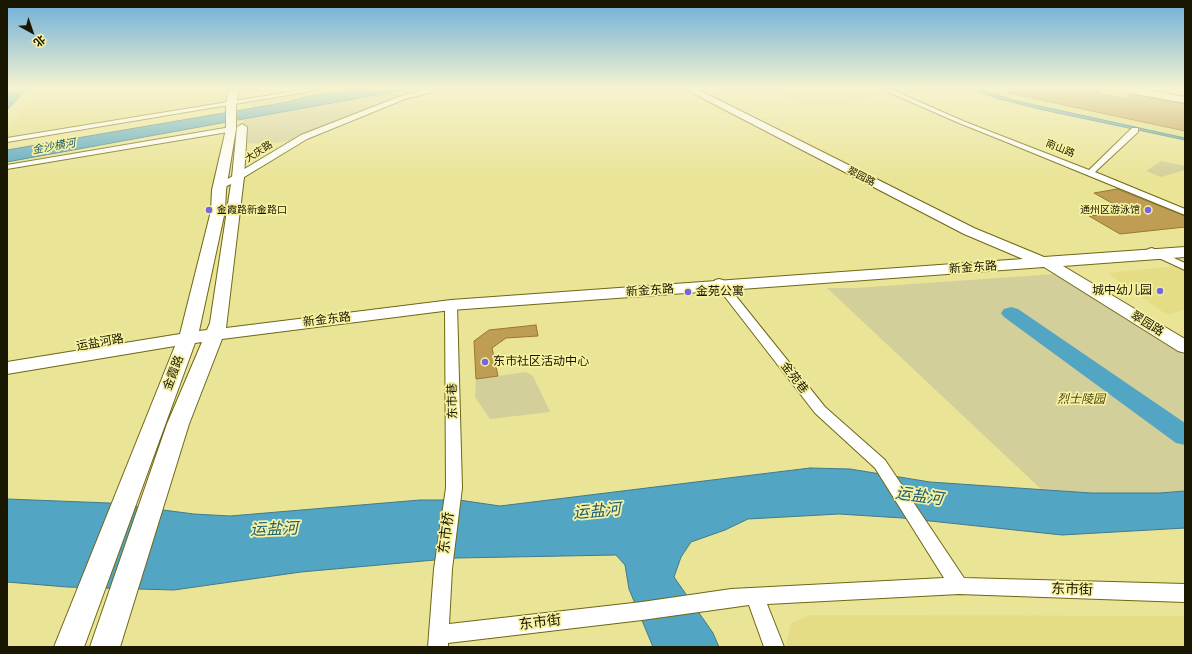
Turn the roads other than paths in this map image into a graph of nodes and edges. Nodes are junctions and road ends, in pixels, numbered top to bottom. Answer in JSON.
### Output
{"nodes":[{"id":1,"x":196,"y":119,"type":"edge"},
{"id":2,"x":216,"y":119,"type":"edge"},
{"id":3,"x":235,"y":119,"type":"edge"},
{"id":4,"x":236,"y":119,"type":"edge"},
{"id":5,"x":350,"y":119,"type":"edge"},
{"id":6,"x":747,"y":119,"type":"edge"},
{"id":7,"x":953,"y":119,"type":"edge"},
{"id":8,"x":1135,"y":130,"type":"dead end"},
{"id":9,"x":7,"y":140,"type":"edge"},
{"id":10,"x":7,"y":167,"type":"edge"},
{"id":11,"x":1090,"y":173,"type":"junction"},
{"id":12,"x":238,"y":178,"type":"junction"},
{"id":13,"x":220,"y":186,"type":"junction"},
{"id":14,"x":1185,"y":212,"type":"edge"},
{"id":15,"x":1185,"y":247,"type":"edge"},
{"id":16,"x":1153,"y":252,"type":"junction"},
{"id":17,"x":1185,"y":252,"type":"edge"},
{"id":18,"x":1043,"y":262,"type":"junction"},
{"id":19,"x":1185,"y":267,"type":"edge"},
{"id":20,"x":721,"y":284,"type":"junction"},
{"id":21,"x":451,"y":305,"type":"junction"},
{"id":22,"x":216,"y":329,"type":"junction"},
{"id":23,"x":190,"y":331,"type":"junction"},
{"id":24,"x":1185,"y":347,"type":"edge"},
{"id":25,"x":7,"y":359,"type":"edge"},
{"id":26,"x":7,"y":368,"type":"edge"},
{"id":27,"x":452,"y":497,"type":"joint"},
{"id":28,"x":959,"y":586,"type":"junction"},
{"id":29,"x":1185,"y":593,"type":"edge"},
{"id":30,"x":755,"y":596,"type":"junction"},
{"id":31,"x":438,"y":641,"type":"edge"},
{"id":32,"x":69,"y":647,"type":"edge"},
{"id":33,"x":105,"y":647,"type":"edge"},
{"id":34,"x":774,"y":647,"type":"edge"}],
"edges":[{"from":1,"to":9,"type":"street"},
{"from":2,"to":10,"type":"street"},
{"from":3,"to":13,"type":"main road","name":"金霞路"},
{"from":4,"to":12,"type":"main road","name":"金霞路"},
{"from":5,"to":12,"type":"street","name":"大庆路"},
{"from":6,"to":18,"type":"main road","name":"翠园路"},
{"from":7,"to":11,"type":"street","name":"南山路"},
{"from":8,"to":11,"type":"street"},
{"from":11,"to":14,"type":"street","name":"南山路"},
{"from":12,"to":13,"type":"street","name":"大庆路"},
{"from":12,"to":22,"type":"main road","name":"金霞路"},
{"from":13,"to":23,"type":"main road","name":"金霞路"},
{"from":15,"to":16,"type":"main road","name":"新金东路"},
{"from":16,"to":17,"type":"main road","name":"新金东路"},
{"from":16,"to":18,"type":"main road","name":"新金东路"},
{"from":16,"to":19,"type":"street"},
{"from":18,"to":20,"type":"main road","name":"新金东路"},
{"from":18,"to":24,"type":"main road","name":"翠园路"},
{"from":20,"to":21,"type":"main road","name":"新金东路"},
{"from":20,"to":22,"type":"main road","name":"新金东路"},
{"from":20,"to":28,"type":"street","name":"金苑巷"},
{"from":21,"to":22,"type":"main road","name":"新金东路"},
{"from":21,"to":27,"type":"street","name":"东市巷"},
{"from":22,"to":23,"type":"main road","name":"新金东路"},
{"from":22,"to":33,"type":"main road","name":"金霞路"},
{"from":23,"to":25,"type":"main road","name":"运盐河路"},
{"from":23,"to":26,"type":"main road","name":"运盐河路"},
{"from":23,"to":32,"type":"main road","name":"金霞路"},
{"from":27,"to":31,"type":"street","name":"东市桥"},
{"from":28,"to":29,"type":"street","name":"东市街"},
{"from":28,"to":30,"type":"street","name":"东市街"},
{"from":30,"to":31,"type":"street","name":"东市街"},
{"from":30,"to":34,"type":"street"}]}
